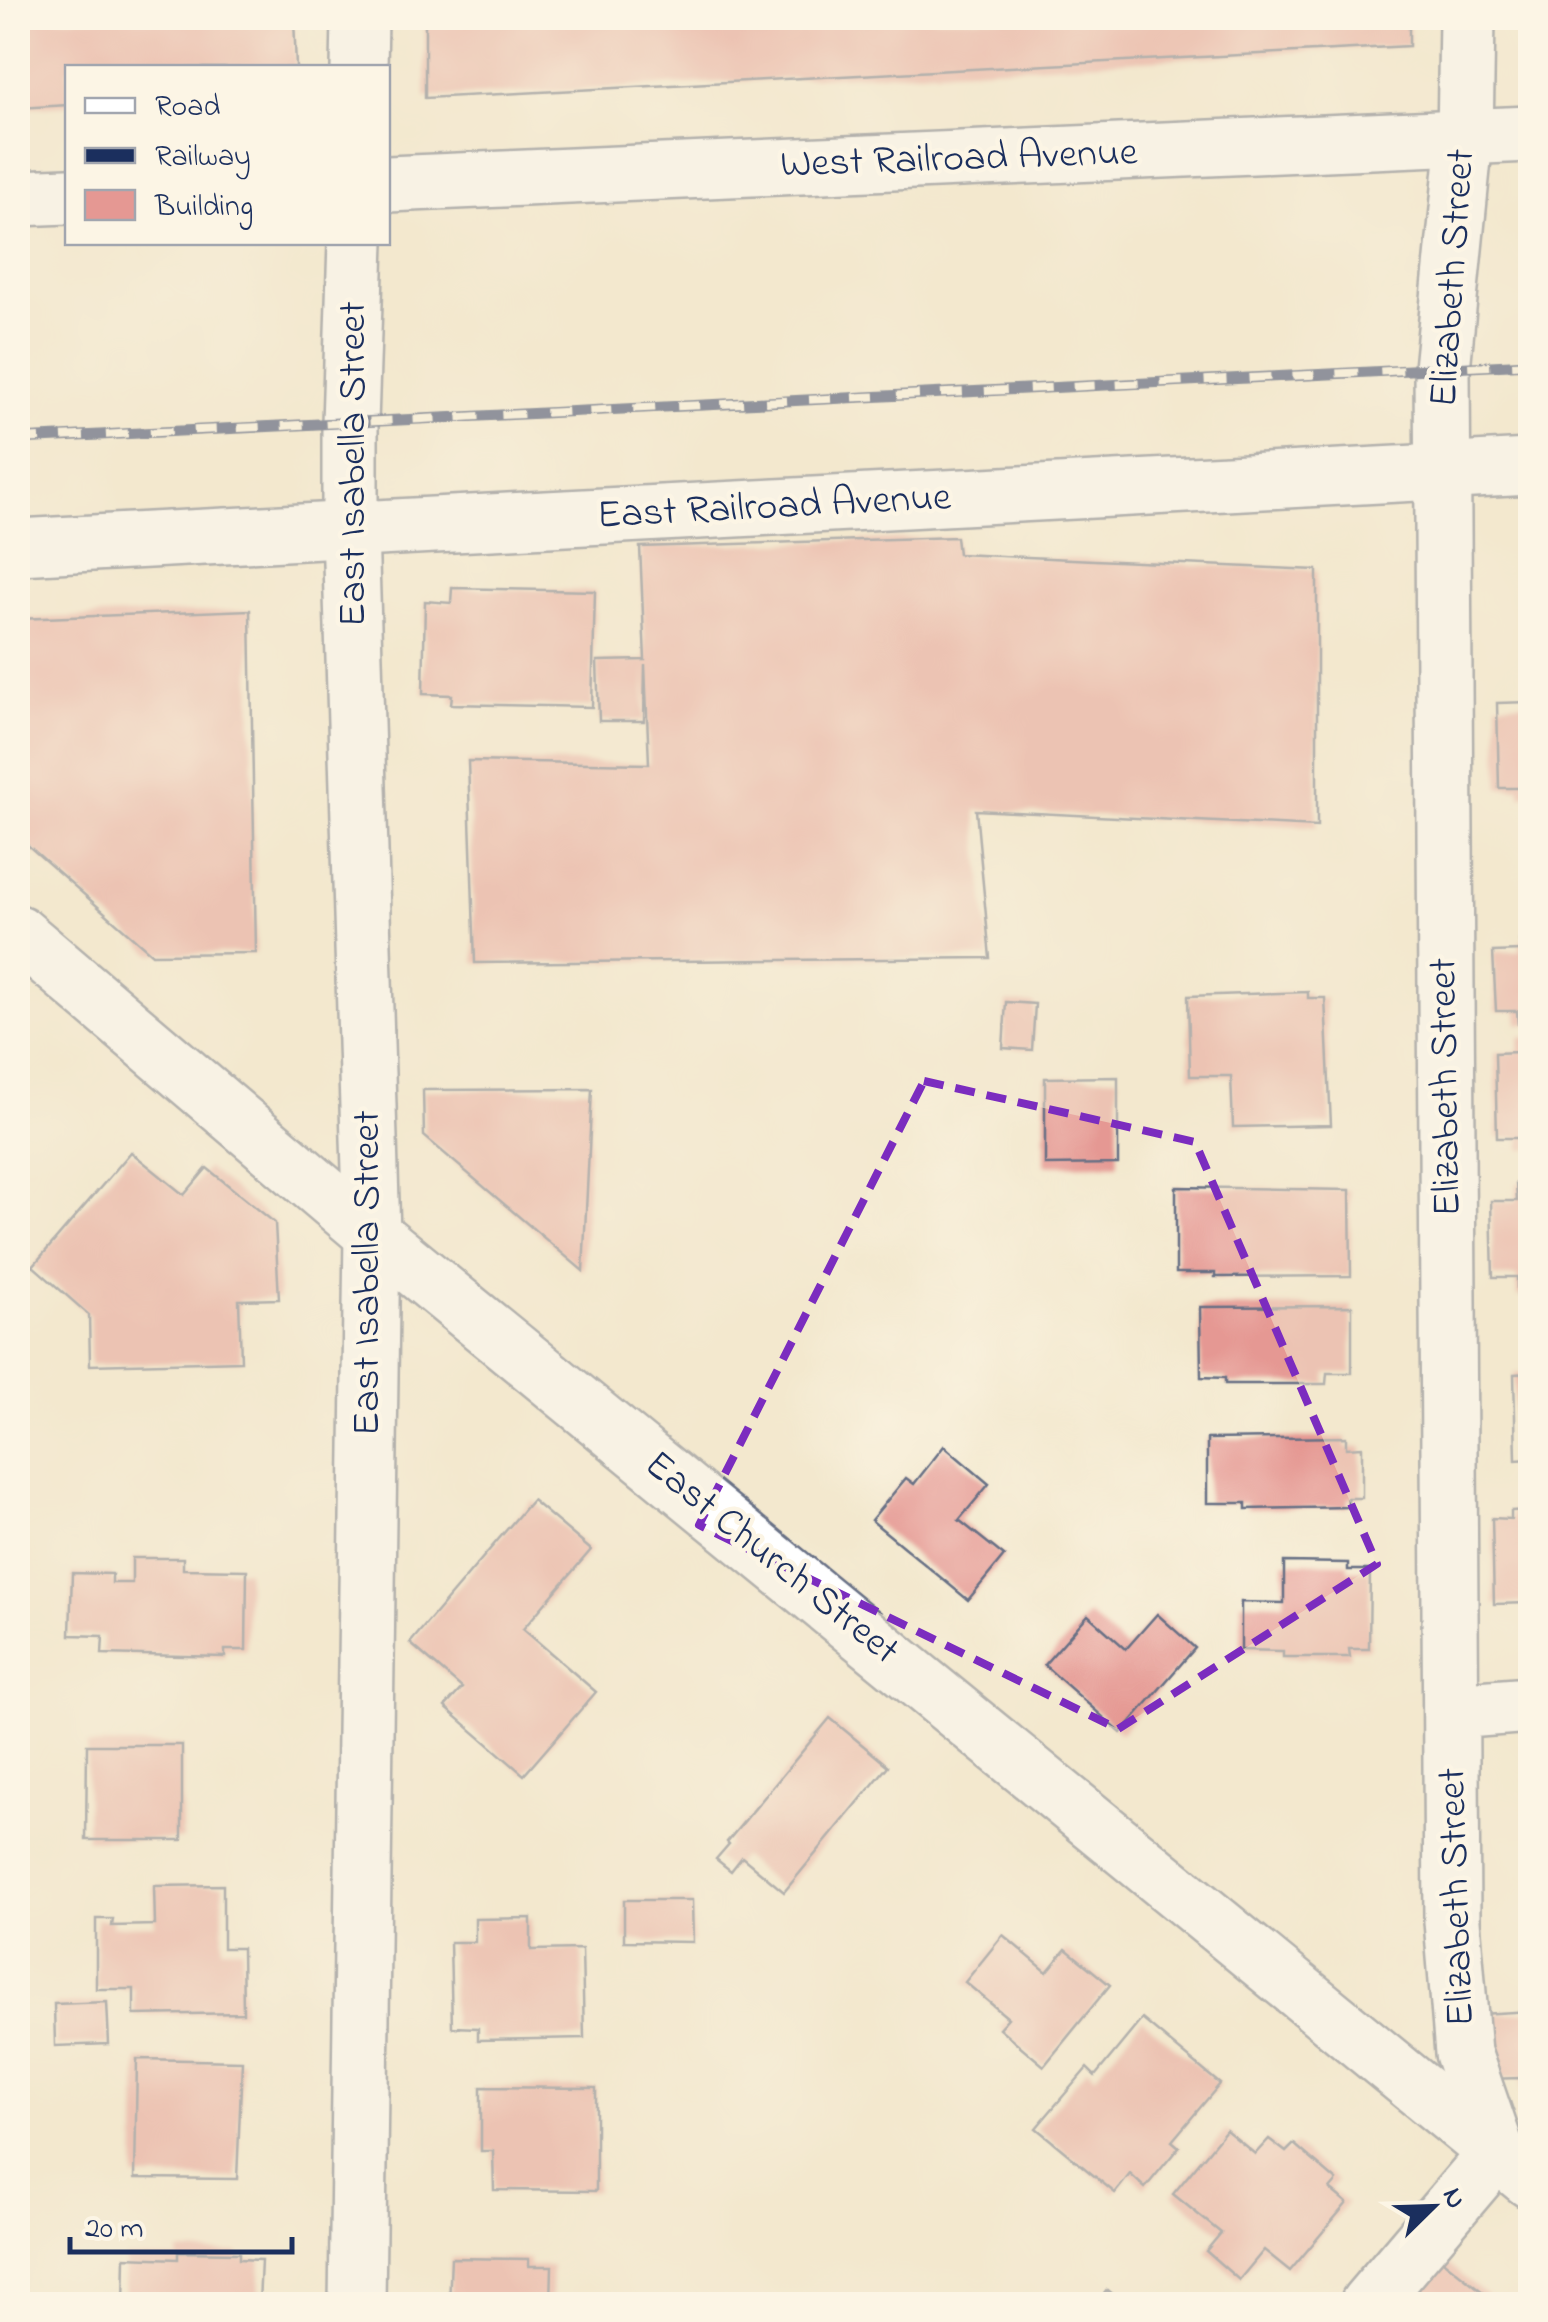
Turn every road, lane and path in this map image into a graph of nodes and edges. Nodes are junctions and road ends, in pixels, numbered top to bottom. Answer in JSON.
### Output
{"nodes":[{"id":1,"x":360,"y":18,"type":"edge"},
{"id":2,"x":1467,"y":18,"type":"edge"},
{"id":3,"x":359,"y":65,"type":"edge"},
{"id":4,"x":1530,"y":134,"type":"edge"},
{"id":5,"x":1465,"y":139,"type":"junction"},
{"id":6,"x":390,"y":184,"type":"edge"},
{"id":7,"x":65,"y":196,"type":"edge"},
{"id":8,"x":18,"y":198,"type":"edge"},
{"id":9,"x":356,"y":245,"type":"edge"},
{"id":10,"x":1530,"y":467,"type":"edge"},
{"id":11,"x":1442,"y":471,"type":"junction"},
{"id":12,"x":350,"y":531,"type":"junction"},
{"id":13,"x":18,"y":547,"type":"edge"},
{"id":14,"x":18,"y":932,"type":"edge"},
{"id":15,"x":372,"y":1234,"type":"junction"},
{"id":16,"x":1530,"y":1705,"type":"edge"},
{"id":17,"x":1453,"y":1710,"type":"junction"},
{"id":18,"x":1514,"y":2166,"type":"edge"},
{"id":19,"x":357,"y":2304,"type":"edge"},
{"id":20,"x":1368,"y":2304,"type":"edge"}],
"edges":[{"from":1,"to":3,"type":"street"},
{"from":2,"to":5,"type":"street","name":"Elizabeth Street"},
{"from":4,"to":5,"type":"street","name":"West Railroad Avenue"},
{"from":5,"to":6,"type":"street","name":"West Railroad Avenue"},
{"from":5,"to":11,"type":"street","name":"Elizabeth Street"},
{"from":7,"to":8,"type":"street"},
{"from":9,"to":12,"type":"street","name":"East Isabella Street"},
{"from":10,"to":11,"type":"street","name":"East Railroad Avenue"},
{"from":11,"to":12,"type":"street","name":"East Railroad Avenue"},
{"from":11,"to":17,"type":"street","name":"Elizabeth Street"},
{"from":12,"to":13,"type":"street","name":"East Railroad Avenue"},
{"from":12,"to":15,"type":"street","name":"East Isabella Street"},
{"from":14,"to":15,"type":"street","name":"East Church Street"},
{"from":15,"to":18,"type":"street","name":"East Church Street"},
{"from":15,"to":19,"type":"street","name":"East Isabella Street"},
{"from":16,"to":17,"type":"street"},
{"from":17,"to":18,"type":"street","name":"Elizabeth Street"},
{"from":18,"to":20,"type":"street"}]}
